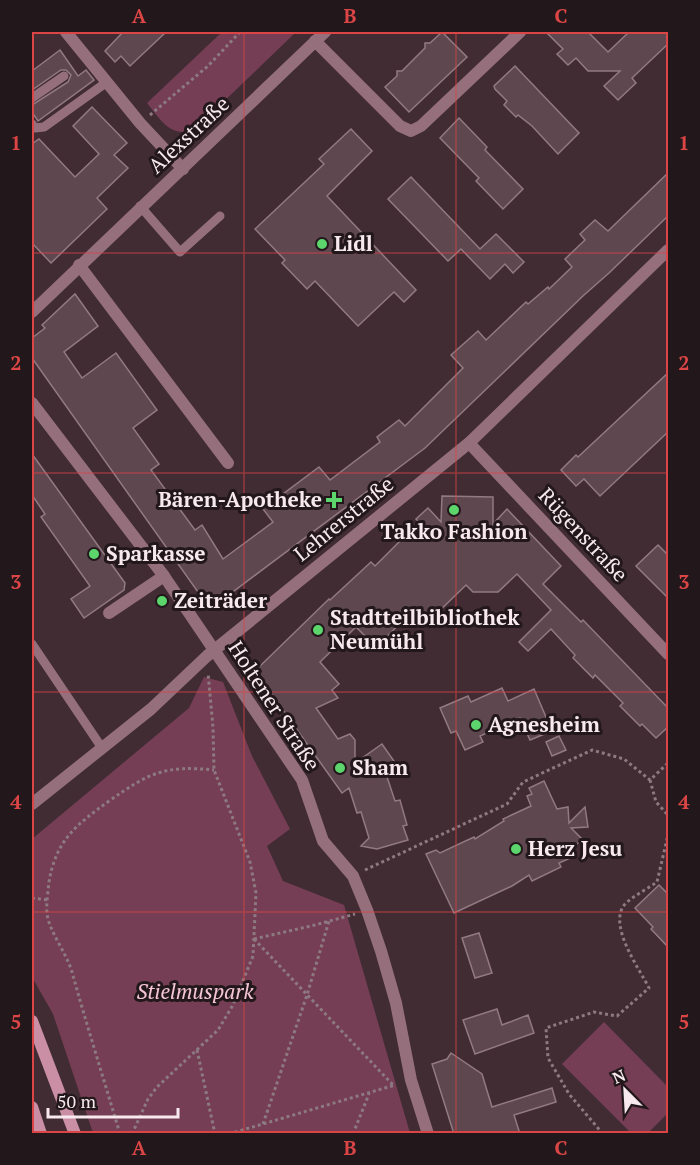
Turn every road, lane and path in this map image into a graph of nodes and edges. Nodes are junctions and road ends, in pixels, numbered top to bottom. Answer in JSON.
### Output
{"nodes":[{"id":1,"x":240,"y":32,"type":"edge"},
{"id":2,"x":325,"y":32,"type":"edge"},
{"id":3,"x":520,"y":32,"type":"edge"},
{"id":4,"x":73,"y":34,"type":"edge"},
{"id":5,"x":315,"y":41,"type":"junction"},
{"id":6,"x":64,"y":76,"type":"dead end"},
{"id":7,"x":107,"y":82,"type":"junction"},
{"id":8,"x":32,"y":98,"type":"edge"},
{"id":9,"x":140,"y":123,"type":"junction"},
{"id":10,"x":33,"y":127,"type":"edge"},
{"id":11,"x":183,"y":169,"type":"junction"},
{"id":12,"x":140,"y":206,"type":"junction"},
{"id":13,"x":220,"y":216,"type":"dead end"},
{"id":14,"x":669,"y":250,"type":"edge"},
{"id":15,"x":79,"y":265,"type":"junction"},
{"id":16,"x":32,"y":312,"type":"edge"},
{"id":17,"x":32,"y":402,"type":"edge"},
{"id":18,"x":469,"y":443,"type":"junction"},
{"id":19,"x":228,"y":463,"type":"dead end"},
{"id":20,"x":164,"y":576,"type":"junction"},
{"id":21,"x":109,"y":613,"type":"dead end"},
{"id":22,"x":32,"y":644,"type":"edge"},
{"id":23,"x":211,"y":653,"type":"junction"},
{"id":24,"x":669,"y":654,"type":"edge"},
{"id":25,"x":102,"y":748,"type":"junction"},
{"id":26,"x":669,"y":763,"type":"edge"},
{"id":27,"x":214,"y":770,"type":"junction"},
{"id":28,"x":650,"y":780,"type":"junction"},
{"id":29,"x":32,"y":804,"type":"edge"},
{"id":30,"x":669,"y":814,"type":"edge"},
{"id":31,"x":669,"y":835,"type":"edge"},
{"id":32,"x":353,"y":876,"type":"junction"},
{"id":33,"x":32,"y":898,"type":"edge"},
{"id":34,"x":48,"y":900,"type":"junction"},
{"id":35,"x":367,"y":910,"type":"junction"},
{"id":36,"x":329,"y":921,"type":"junction"},
{"id":37,"x":255,"y":939,"type":"junction"},
{"id":38,"x":307,"y":995,"type":"junction"},
{"id":39,"x":32,"y":1021,"type":"edge"},
{"id":40,"x":196,"y":1050,"type":"junction"},
{"id":41,"x":411,"y":1080,"type":"junction"},
{"id":42,"x":394,"y":1086,"type":"junction"},
{"id":43,"x":369,"y":1094,"type":"junction"},
{"id":44,"x":32,"y":1107,"type":"edge"},
{"id":45,"x":263,"y":1124,"type":"junction"},
{"id":46,"x":41,"y":1134,"type":"edge"},
{"id":47,"x":75,"y":1134,"type":"edge"},
{"id":48,"x":120,"y":1134,"type":"edge"},
{"id":49,"x":132,"y":1134,"type":"edge"},
{"id":50,"x":214,"y":1134,"type":"edge"},
{"id":51,"x":229,"y":1134,"type":"edge"},
{"id":52,"x":353,"y":1134,"type":"edge"},
{"id":53,"x":429,"y":1134,"type":"edge"},
{"id":54,"x":603,"y":1134,"type":"edge"}],
"edges":[{"from":1,"to":9,"type":"path"},
{"from":2,"to":5,"type":"street","name":"Alexstraße"},
{"from":3,"to":5,"type":"street"},
{"from":4,"to":7,"type":"street"},
{"from":5,"to":11,"type":"street","name":"Alexstraße"},
{"from":6,"to":8,"type":"lane"},
{"from":7,"to":9,"type":"street"},
{"from":7,"to":10,"type":"lane"},
{"from":9,"to":11,"type":"street"},
{"from":11,"to":12,"type":"street","name":"Alexstraße"},
{"from":12,"to":13,"type":"lane"},
{"from":12,"to":15,"type":"street","name":"Alexstraße"},
{"from":14,"to":18,"type":"street","name":"Lehrerstraße"},
{"from":15,"to":16,"type":"street","name":"Alexstraße"},
{"from":15,"to":19,"type":"street"},
{"from":17,"to":20,"type":"street","name":"Holtener Straße"},
{"from":18,"to":23,"type":"street","name":"Lehrerstraße"},
{"from":18,"to":24,"type":"street","name":"Rügenstraße"},
{"from":20,"to":21,"type":"street"},
{"from":20,"to":23,"type":"street","name":"Holtener Straße"},
{"from":22,"to":25,"type":"lane"},
{"from":23,"to":25,"type":"street","name":"Lehrerstraße"},
{"from":23,"to":27,"type":"path"},
{"from":23,"to":32,"type":"street","name":"Holtener Straße"},
{"from":25,"to":29,"type":"street","name":"Lehrerstraße"},
{"from":26,"to":28,"type":"path"},
{"from":27,"to":34,"type":"path"},
{"from":27,"to":37,"type":"path"},
{"from":28,"to":30,"type":"path"},
{"from":28,"to":32,"type":"path"},
{"from":31,"to":54,"type":"path"},
{"from":32,"to":35,"type":"street","name":"Holtener Straße"},
{"from":33,"to":34,"type":"path"},
{"from":34,"to":48,"type":"path"},
{"from":35,"to":36,"type":"path"},
{"from":35,"to":41,"type":"street","name":"Holtener Straße"},
{"from":36,"to":37,"type":"path"},
{"from":36,"to":38,"type":"path"},
{"from":37,"to":38,"type":"path"},
{"from":37,"to":40,"type":"path"},
{"from":38,"to":42,"type":"path"},
{"from":38,"to":45,"type":"path"},
{"from":39,"to":47,"type":"street"},
{"from":40,"to":49,"type":"path"},
{"from":40,"to":50,"type":"path"},
{"from":41,"to":42,"type":"path"},
{"from":41,"to":53,"type":"street","name":"Holtener Straße"},
{"from":42,"to":43,"type":"path"},
{"from":43,"to":45,"type":"path"},
{"from":43,"to":52,"type":"path"},
{"from":44,"to":46,"type":"street"},
{"from":45,"to":51,"type":"path"}]}
